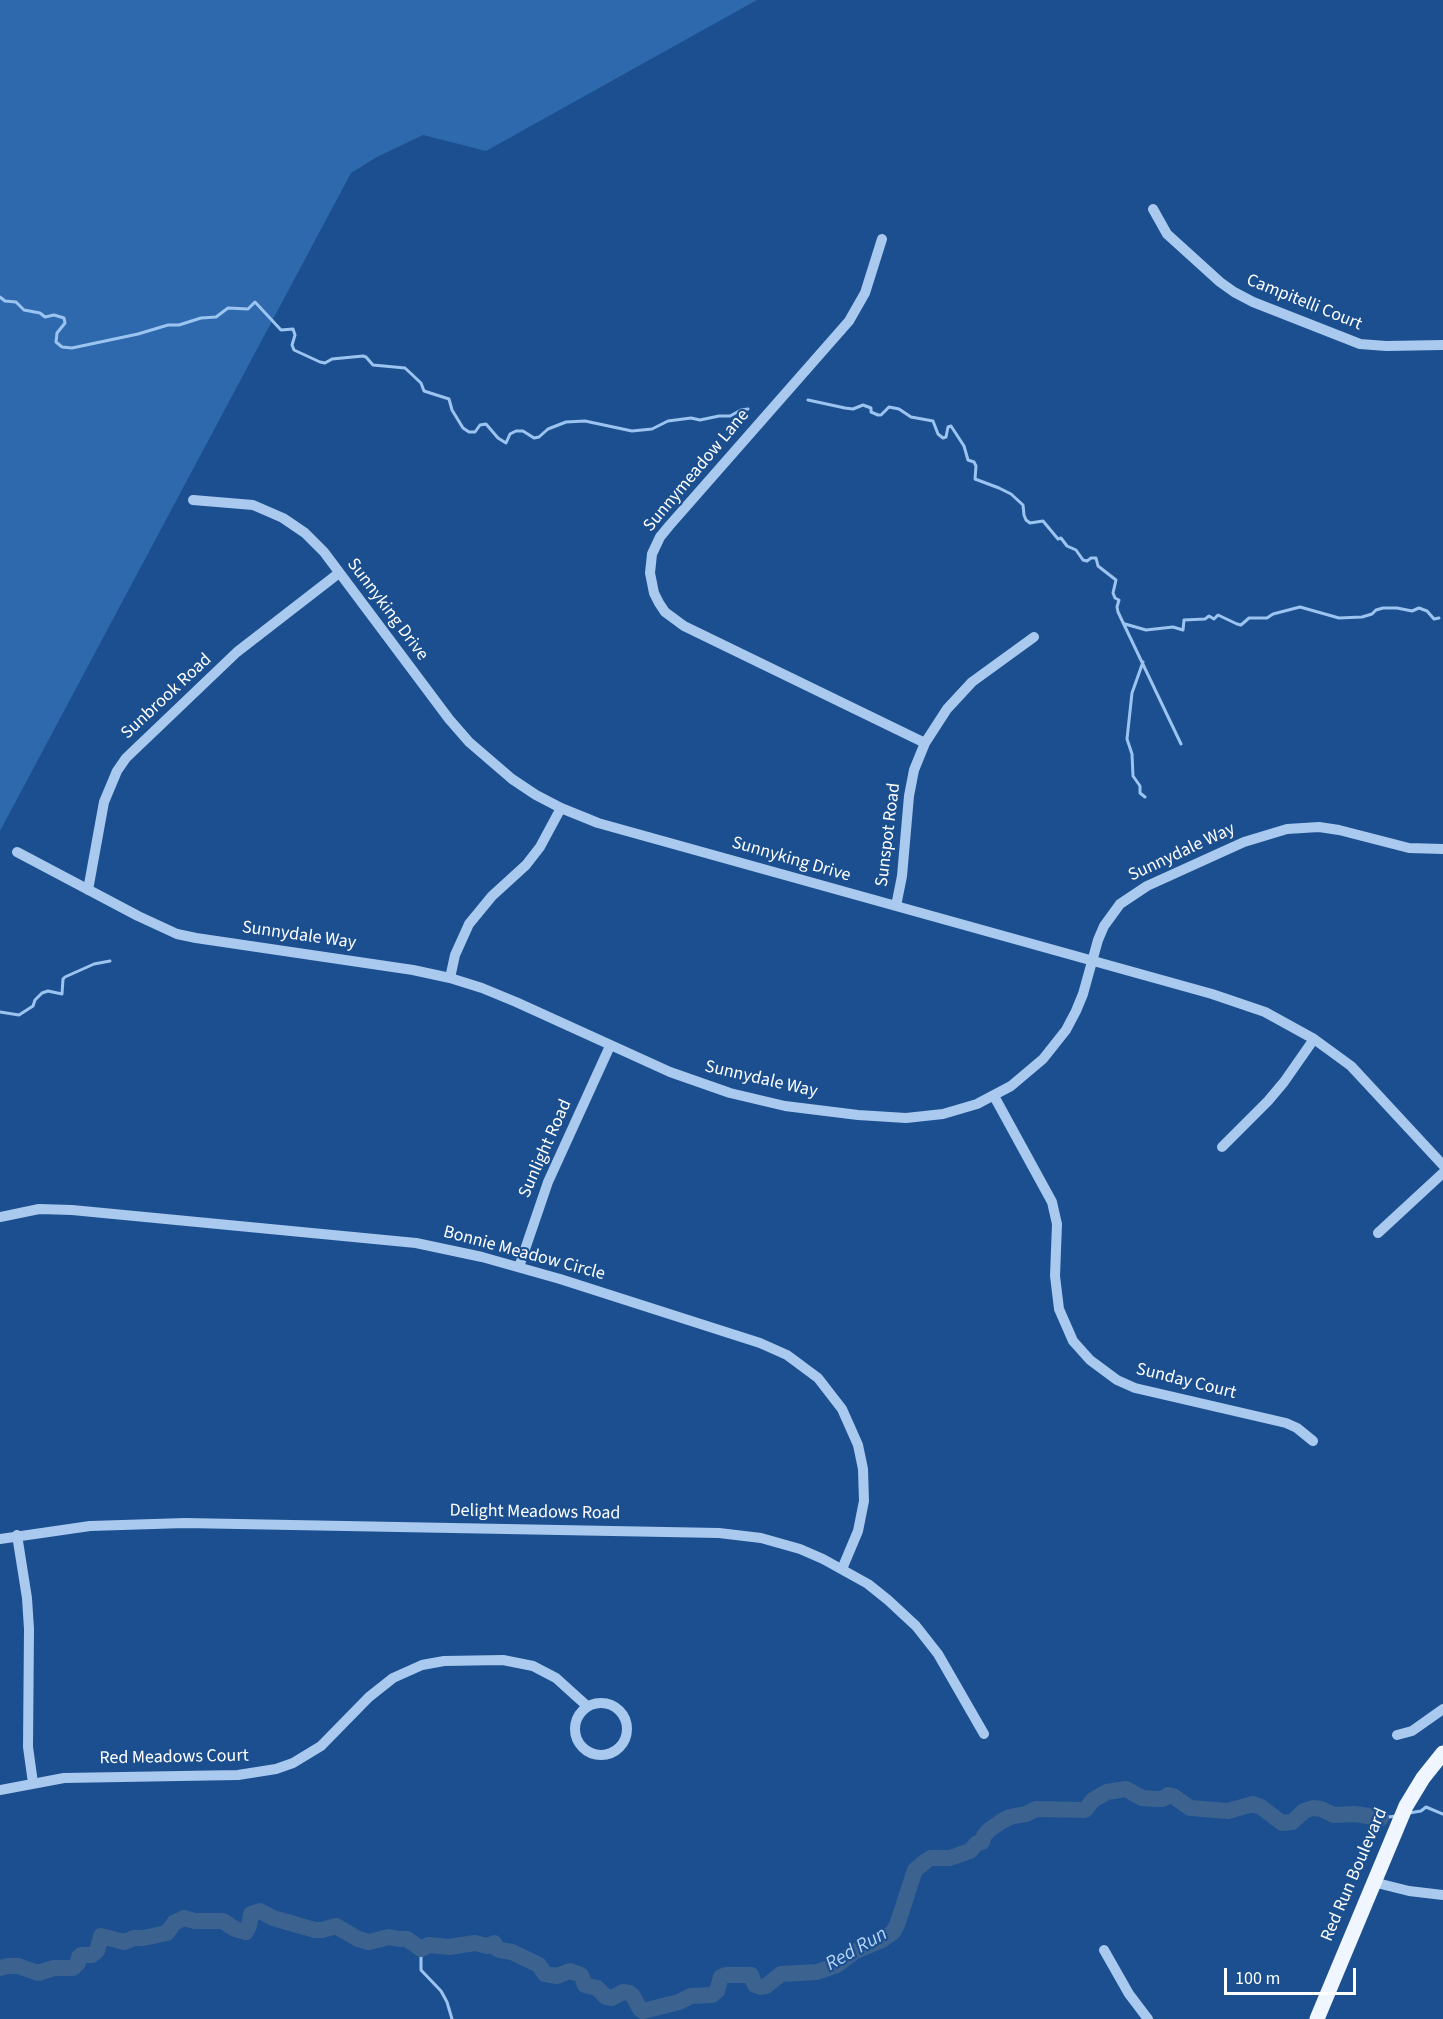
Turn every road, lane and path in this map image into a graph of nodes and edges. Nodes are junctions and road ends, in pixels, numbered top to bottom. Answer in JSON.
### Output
{"nodes":[{"id":1,"x":1153,"y":209,"type":"dead end"},
{"id":2,"x":882,"y":239,"type":"dead end"},
{"id":3,"x":1443,"y":345,"type":"edge"},
{"id":4,"x":193,"y":500,"type":"dead end"},
{"id":5,"x":339,"y":573,"type":"junction"},
{"id":6,"x":1034,"y":637,"type":"dead end"},
{"id":7,"x":925,"y":743,"type":"junction"},
{"id":8,"x":561,"y":808,"type":"junction"},
{"id":9,"x":1443,"y":849,"type":"edge"},
{"id":10,"x":18,"y":852,"type":"dead end"},
{"id":11,"x":88,"y":890,"type":"junction"},
{"id":12,"x":896,"y":906,"type":"junction"},
{"id":13,"x":1092,"y":961,"type":"junction"},
{"id":14,"x":450,"y":978,"type":"junction"},
{"id":15,"x":1314,"y":1039,"type":"junction"},
{"id":16,"x":610,"y":1046,"type":"junction"},
{"id":17,"x":994,"y":1096,"type":"junction"},
{"id":18,"x":1222,"y":1147,"type":"dead end"},
{"id":19,"x":1443,"y":1165,"type":"edge"},
{"id":20,"x":1443,"y":1173,"type":"edge"},
{"id":21,"x":0,"y":1217,"type":"edge"},
{"id":22,"x":1378,"y":1233,"type":"dead end"},
{"id":23,"x":519,"y":1267,"type":"junction"},
{"id":24,"x":1313,"y":1441,"type":"dead end"},
{"id":25,"x":17,"y":1535,"type":"junction"},
{"id":26,"x":0,"y":1539,"type":"edge"},
{"id":27,"x":842,"y":1569,"type":"junction"},
{"id":28,"x":587,"y":1706,"type":"junction"},
{"id":29,"x":1443,"y":1709,"type":"edge"},
{"id":30,"x":984,"y":1734,"type":"dead end"},
{"id":31,"x":1396,"y":1735,"type":"dead end"},
{"id":32,"x":1443,"y":1754,"type":"edge"},
{"id":33,"x":33,"y":1783,"type":"junction"},
{"id":34,"x":0,"y":1790,"type":"edge"},
{"id":35,"x":1373,"y":1882,"type":"junction"},
{"id":36,"x":1443,"y":1894,"type":"edge"},
{"id":37,"x":1104,"y":1950,"type":"dead end"},
{"id":38,"x":1148,"y":2019,"type":"edge"},
{"id":39,"x":1317,"y":2019,"type":"edge"}],
"edges":[{"from":1,"to":3,"type":"street","name":"Campitelli Court"},
{"from":2,"to":7,"type":"street","name":"Sunnymeadow Lane"},
{"from":4,"to":5,"type":"street","name":"Sunnyking Drive"},
{"from":5,"to":8,"type":"street","name":"Sunnyking Drive"},
{"from":5,"to":11,"type":"street","name":"Sunbrook Road"},
{"from":6,"to":7,"type":"street","name":"Sunspot Road"},
{"from":7,"to":12,"type":"street","name":"Sunspot Road"},
{"from":8,"to":12,"type":"street","name":"Sunnyking Drive"},
{"from":8,"to":14,"type":"street"},
{"from":9,"to":13,"type":"street","name":"Sunnydale Way"},
{"from":10,"to":11,"type":"street","name":"Sunnydale Way"},
{"from":11,"to":14,"type":"street","name":"Sunnydale Way"},
{"from":12,"to":13,"type":"street","name":"Sunnyking Drive"},
{"from":13,"to":15,"type":"street","name":"Sunnyking Drive"},
{"from":13,"to":17,"type":"street","name":"Sunnydale Way"},
{"from":14,"to":16,"type":"street","name":"Sunnydale Way"},
{"from":15,"to":18,"type":"street"},
{"from":15,"to":19,"type":"street","name":"Sunnyking Drive"},
{"from":16,"to":17,"type":"street","name":"Sunnydale Way"},
{"from":16,"to":23,"type":"street","name":"Sunlight Road"},
{"from":17,"to":24,"type":"street","name":"Sunday Court"},
{"from":20,"to":22,"type":"street"},
{"from":21,"to":23,"type":"street","name":"Bonnie Meadow Circle"},
{"from":23,"to":27,"type":"street","name":"Bonnie Meadow Circle"},
{"from":25,"to":26,"type":"street","name":"Delight Meadows Road"},
{"from":25,"to":27,"type":"street","name":"Delight Meadows Road"},
{"from":25,"to":33,"type":"street"},
{"from":27,"to":30,"type":"street","name":"Delight Meadows Road"},
{"from":28,"to":28,"type":"street"},
{"from":28,"to":33,"type":"street","name":"Red Meadows Court"},
{"from":29,"to":31,"type":"street"},
{"from":32,"to":35,"type":"main road","name":"Red Run Boulevard"},
{"from":33,"to":34,"type":"street","name":"Red Meadows Court"},
{"from":35,"to":36,"type":"street"},
{"from":35,"to":39,"type":"main road","name":"Red Run Boulevard"},
{"from":37,"to":38,"type":"street"}]}
